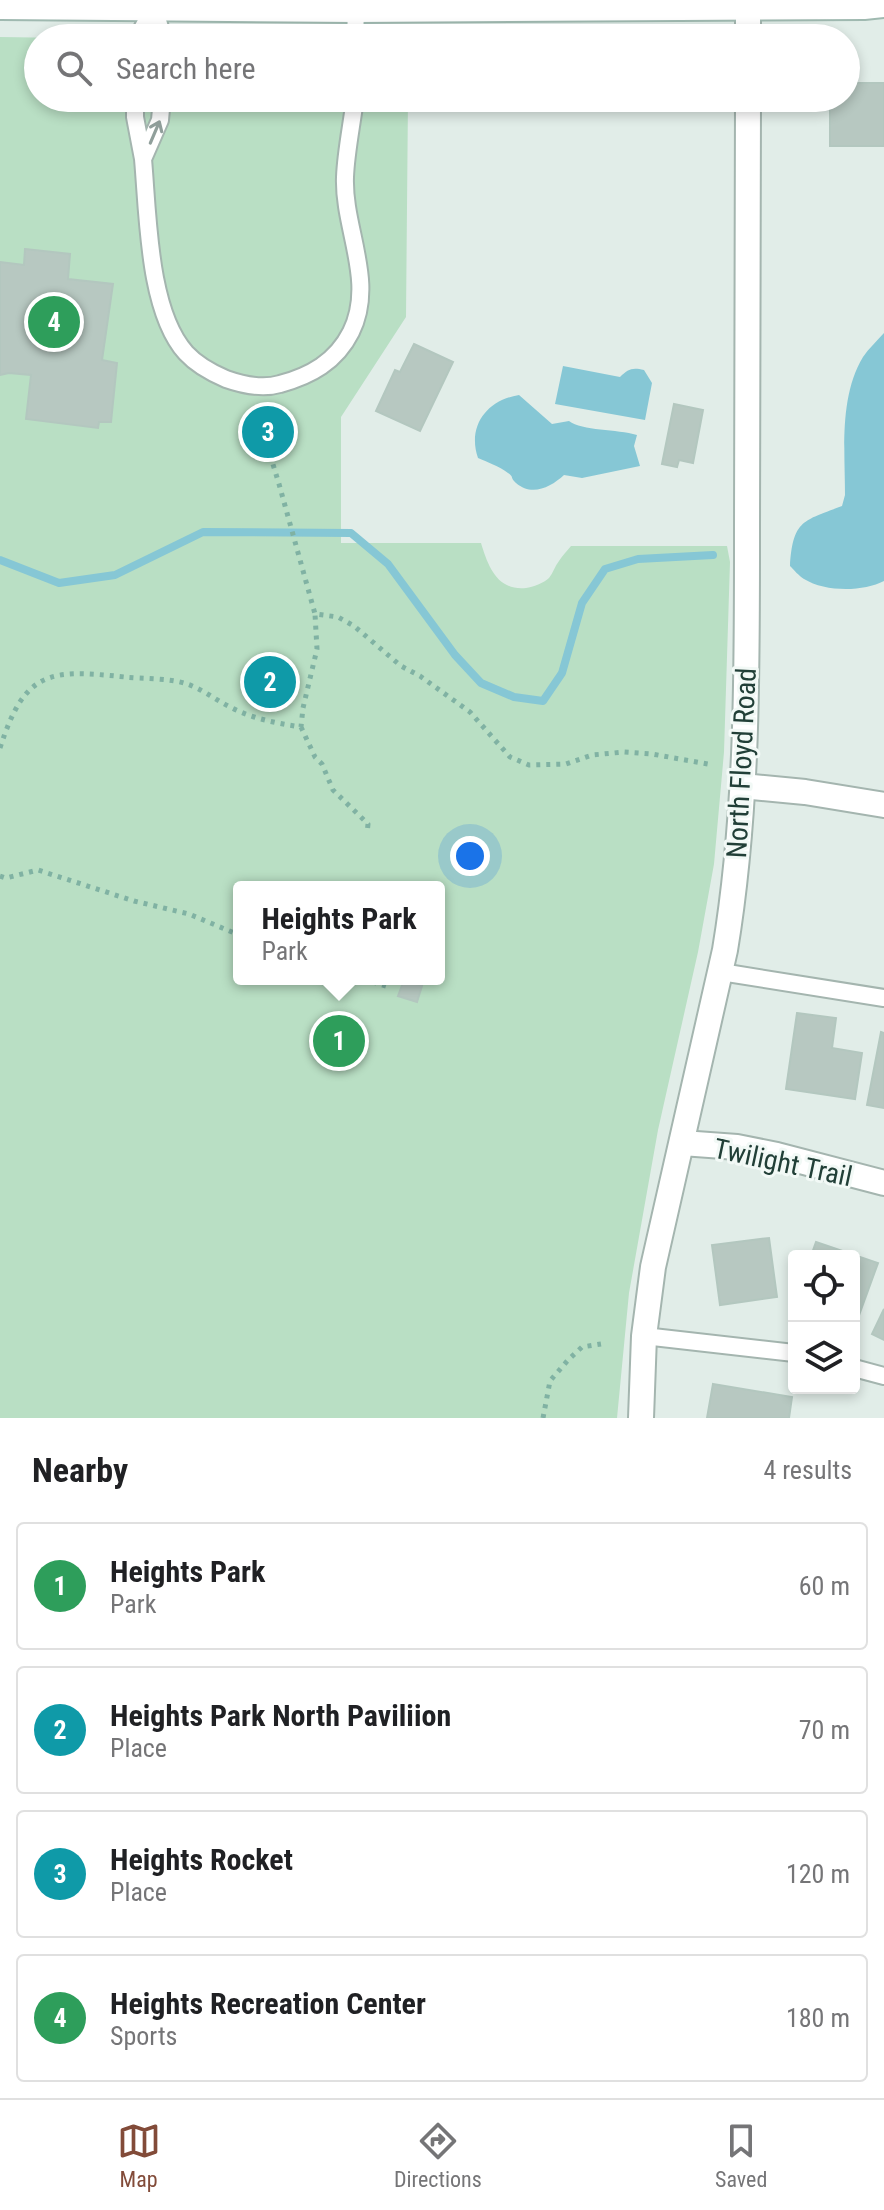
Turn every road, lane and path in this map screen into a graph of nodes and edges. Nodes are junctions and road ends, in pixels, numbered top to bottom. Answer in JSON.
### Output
{"nodes":[{"id":1,"x":154,"y":4,"type":"edge"},
{"id":2,"x":748,"y":4,"type":"edge"},
{"id":3,"x":884,"y":5,"type":"edge"},
{"id":4,"x":0,"y":7,"type":"edge"},
{"id":5,"x":356,"y":10,"type":"junction"},
{"id":6,"x":144,"y":24,"type":"edge"},
{"id":7,"x":159,"y":24,"type":"edge"},
{"id":8,"x":356,"y":24,"type":"edge"},
{"id":9,"x":135,"y":112,"type":"edge"},
{"id":10,"x":161,"y":112,"type":"edge"},
{"id":11,"x":353,"y":112,"type":"edge"},
{"id":12,"x":748,"y":112,"type":"edge"},
{"id":13,"x":143,"y":159,"type":"junction"},
{"id":14,"x":258,"y":386,"type":"junction"},
{"id":15,"x":315,"y":614,"type":"junction"},
{"id":16,"x":301,"y":727,"type":"junction"},
{"id":17,"x":0,"y":748,"type":"edge"},
{"id":18,"x":708,"y":764,"type":"dead end"},
{"id":19,"x":742,"y":786,"type":"junction"},
{"id":20,"x":884,"y":805,"type":"edge"},
{"id":21,"x":367,"y":834,"type":"dead end"},
{"id":22,"x":0,"y":876,"type":"edge"},
{"id":23,"x":233,"y":932,"type":"edge"},
{"id":24,"x":721,"y":972,"type":"junction"},
{"id":25,"x":382,"y":985,"type":"edge"},
{"id":26,"x":389,"y":987,"type":"dead end"},
{"id":27,"x":884,"y":998,"type":"edge"},
{"id":28,"x":682,"y":1143,"type":"junction"},
{"id":29,"x":884,"y":1183,"type":"edge"},
{"id":30,"x":644,"y":1336,"type":"junction"},
{"id":31,"x":601,"y":1344,"type":"dead end"},
{"id":32,"x":788,"y":1352,"type":"edge"},
{"id":33,"x":860,"y":1370,"type":"edge"},
{"id":34,"x":884,"y":1376,"type":"edge"},
{"id":35,"x":543,"y":1418,"type":"edge"},
{"id":36,"x":641,"y":1418,"type":"edge"}],
"edges":[{"from":1,"to":4,"type":"street"},
{"from":1,"to":5,"type":"street"},
{"from":1,"to":6,"type":"lane"},
{"from":1,"to":7,"type":"lane"},
{"from":2,"to":3,"type":"street"},
{"from":2,"to":5,"type":"street"},
{"from":5,"to":8,"type":"lane"},
{"from":9,"to":13,"type":"lane"},
{"from":13,"to":10,"type":"lane","one_way":true},
{"from":11,"to":14,"type":"lane"},
{"from":12,"to":19,"type":"street","name":"North Floyd Road"},
{"from":13,"to":14,"type":"lane"},
{"from":14,"to":15,"type":"path"},
{"from":15,"to":16,"type":"path"},
{"from":15,"to":18,"type":"path"},
{"from":16,"to":17,"type":"path"},
{"from":16,"to":21,"type":"path"},
{"from":19,"to":20,"type":"street"},
{"from":19,"to":24,"type":"street","name":"North Floyd Road"},
{"from":22,"to":23,"type":"path"},
{"from":24,"to":27,"type":"lane"},
{"from":24,"to":28,"type":"street","name":"North Floyd Road"},
{"from":25,"to":26,"type":"path"},
{"from":28,"to":29,"type":"street","name":"Twilight Trail"},
{"from":28,"to":30,"type":"street","name":"North Floyd Road"},
{"from":30,"to":32,"type":"lane"},
{"from":30,"to":36,"type":"street","name":"North Floyd Road"},
{"from":31,"to":35,"type":"path"},
{"from":33,"to":34,"type":"lane"}]}
